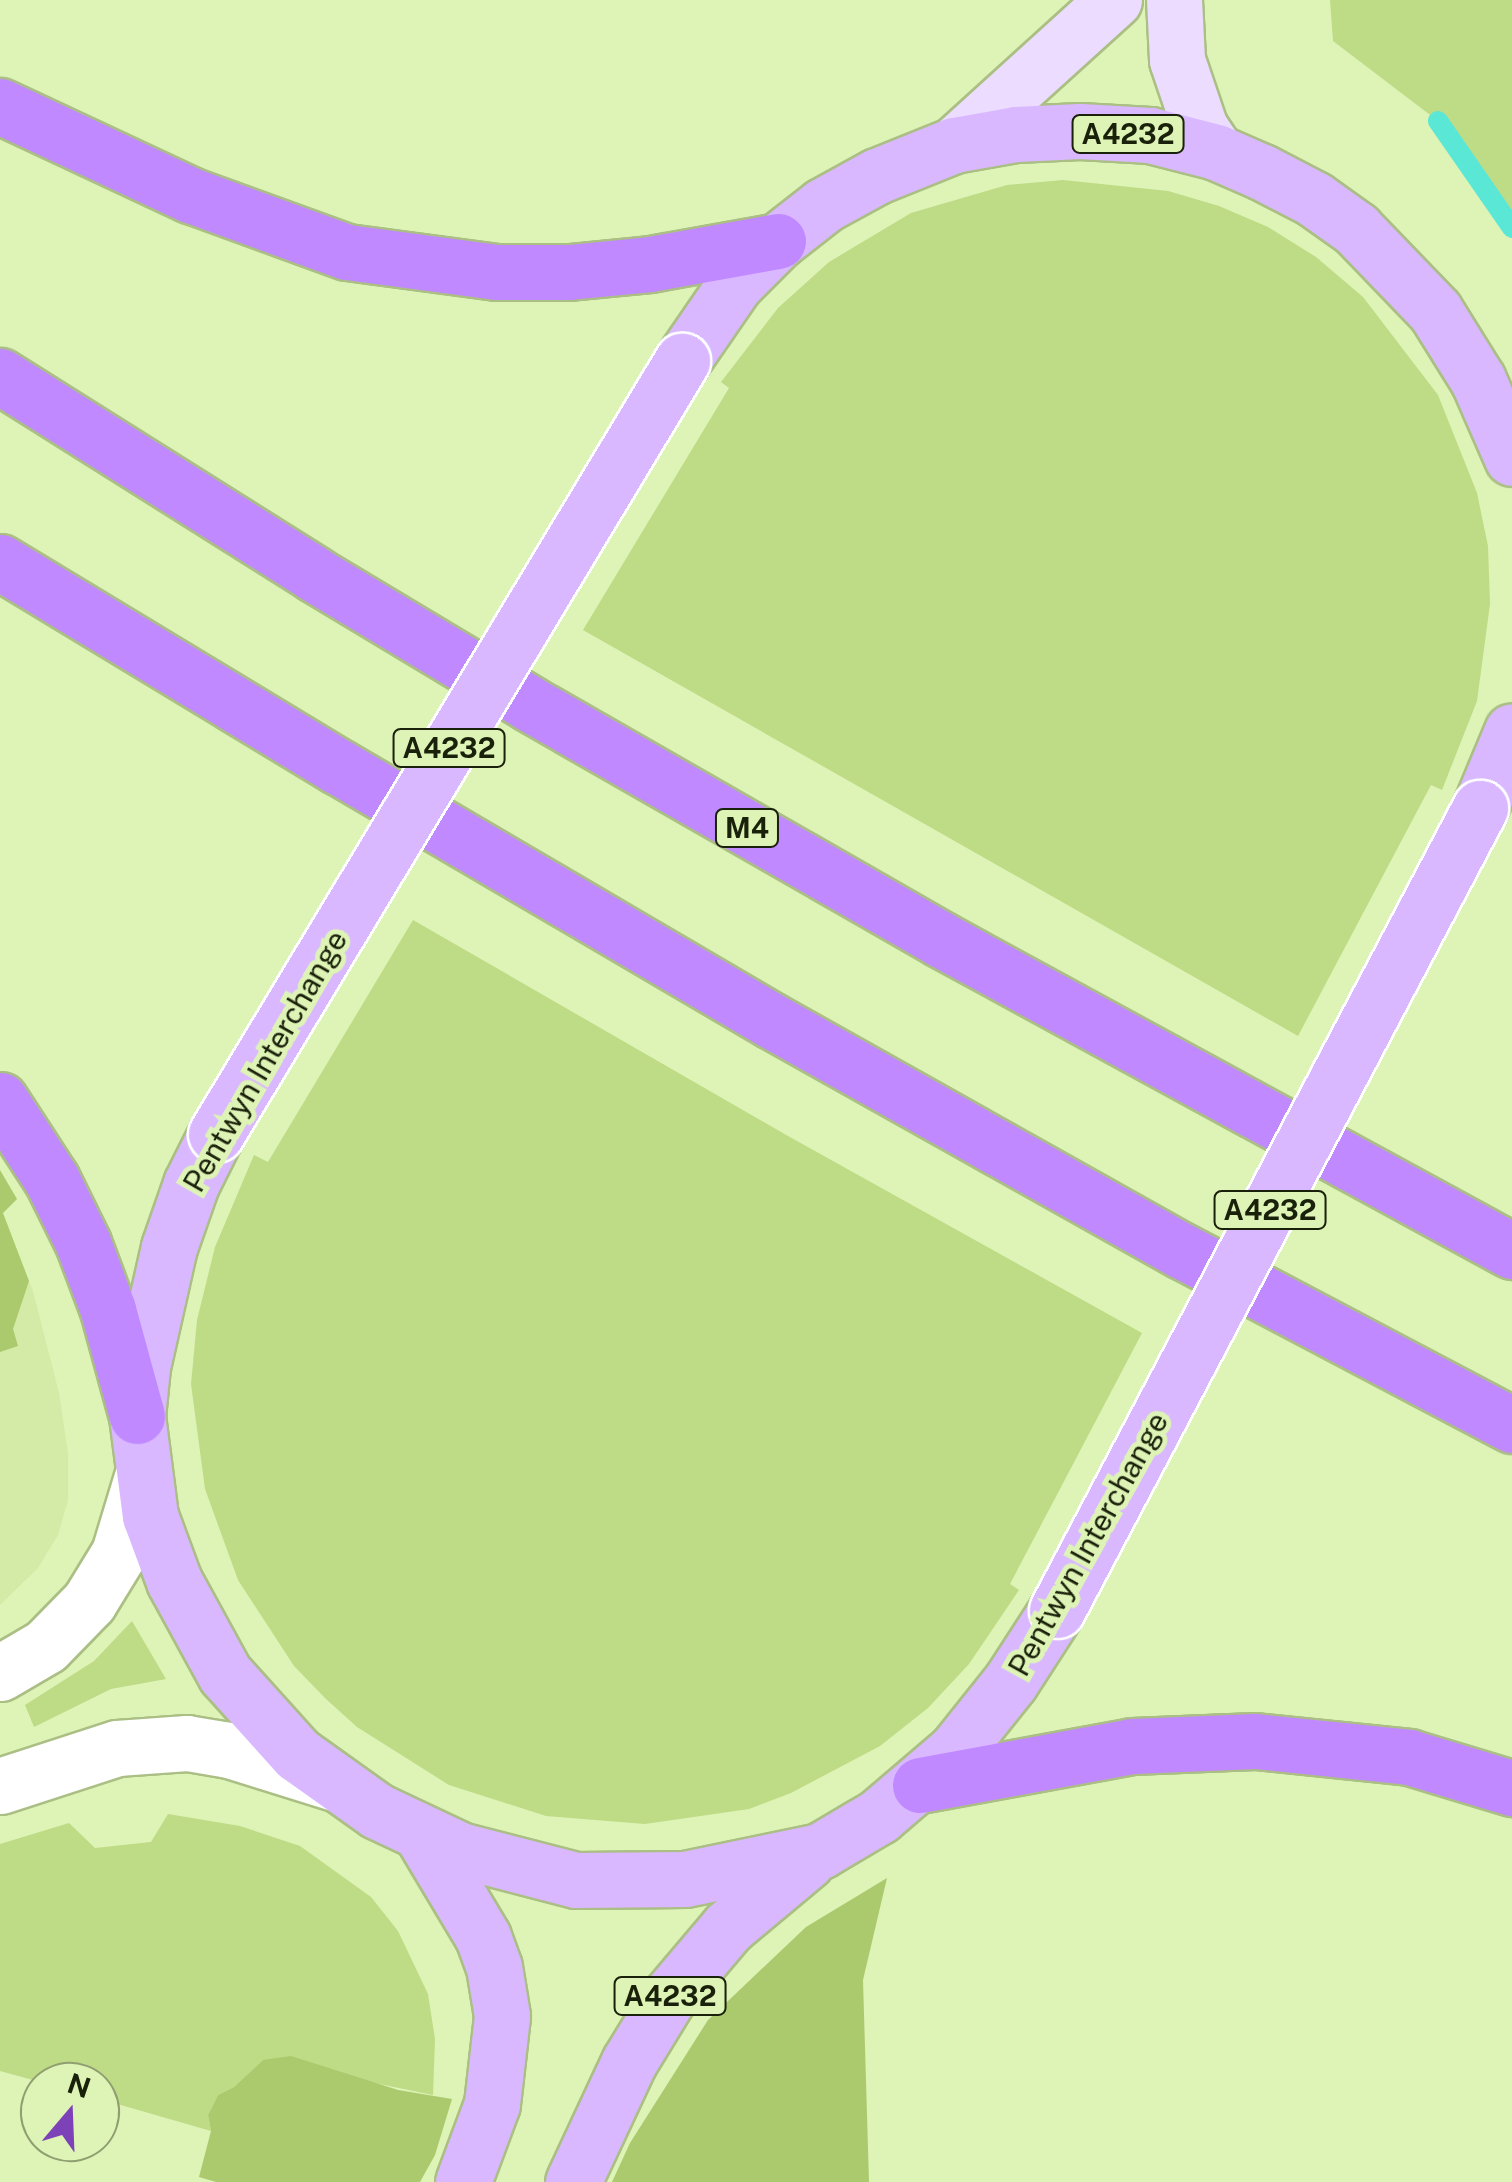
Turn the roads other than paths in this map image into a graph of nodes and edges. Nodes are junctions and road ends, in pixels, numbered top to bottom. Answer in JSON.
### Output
{"nodes":[{"id":1,"x":1114,"y":0,"type":"edge"},
{"id":2,"x":1174,"y":0,"type":"edge"},
{"id":3,"x":0,"y":106,"type":"edge"},
{"id":4,"x":954,"y":145,"type":"junction"},
{"id":5,"x":1216,"y":152,"type":"junction"},
{"id":6,"x":778,"y":241,"type":"junction"},
{"id":7,"x":0,"y":376,"type":"edge"},
{"id":8,"x":1512,"y":458,"type":"edge"},
{"id":9,"x":0,"y":562,"type":"edge"},
{"id":10,"x":1512,"y":730,"type":"edge"},
{"id":11,"x":0,"y":1100,"type":"edge"},
{"id":12,"x":1512,"y":1251,"type":"edge"},
{"id":13,"x":137,"y":1416,"type":"junction"},
{"id":14,"x":1512,"y":1424,"type":"edge"},
{"id":15,"x":142,"y":1477,"type":"junction"},
{"id":16,"x":0,"y":1674,"type":"edge"},
{"id":17,"x":338,"y":1784,"type":"junction"},
{"id":18,"x":0,"y":1786,"type":"edge"},
{"id":19,"x":920,"y":1786,"type":"junction"},
{"id":20,"x":1512,"y":1788,"type":"edge"},
{"id":21,"x":422,"y":1835,"type":"junction"},
{"id":22,"x":820,"y":1851,"type":"junction"},
{"id":23,"x":462,"y":2182,"type":"edge"},
{"id":24,"x":572,"y":2182,"type":"edge"}],
"edges":[{"from":1,"to":4,"type":"street"},
{"from":2,"to":5,"type":"street"},
{"from":3,"to":6,"type":"highway"},
{"from":4,"to":5,"type":"main road","name":"Pentwyn Interchange","number":"A4232"},
{"from":4,"to":6,"type":"main road","name":"Pentwyn Interchange","number":"A4232"},
{"from":5,"to":8,"type":"main road","name":"Pentwyn Interchange","number":"A4232"},
{"from":6,"to":13,"type":"main road","name":"Pentwyn Interchange","number":"A4232","bridge":true},
{"from":7,"to":12,"type":"highway","number":"M4"},
{"from":9,"to":14,"type":"highway"},
{"from":10,"to":19,"type":"main road","name":"Pentwyn Interchange","number":"A4232","bridge":true},
{"from":11,"to":13,"type":"highway"},
{"from":13,"to":15,"type":"main road","name":"Pentwyn Interchange","number":"A4232"},
{"from":15,"to":16,"type":"street"},
{"from":15,"to":17,"type":"main road","name":"Pentwyn Interchange","number":"A4232"},
{"from":17,"to":18,"type":"street"},
{"from":17,"to":21,"type":"main road","name":"Pentwyn Interchange","number":"A4232"},
{"from":19,"to":20,"type":"highway"},
{"from":19,"to":22,"type":"main road","name":"Pentwyn Interchange","number":"A4232"},
{"from":21,"to":22,"type":"main road","name":"Pentwyn Interchange","number":"A4232"},
{"from":21,"to":23,"type":"main road","number":"A4232"},
{"from":22,"to":24,"type":"main road","number":"A4232"}]}
